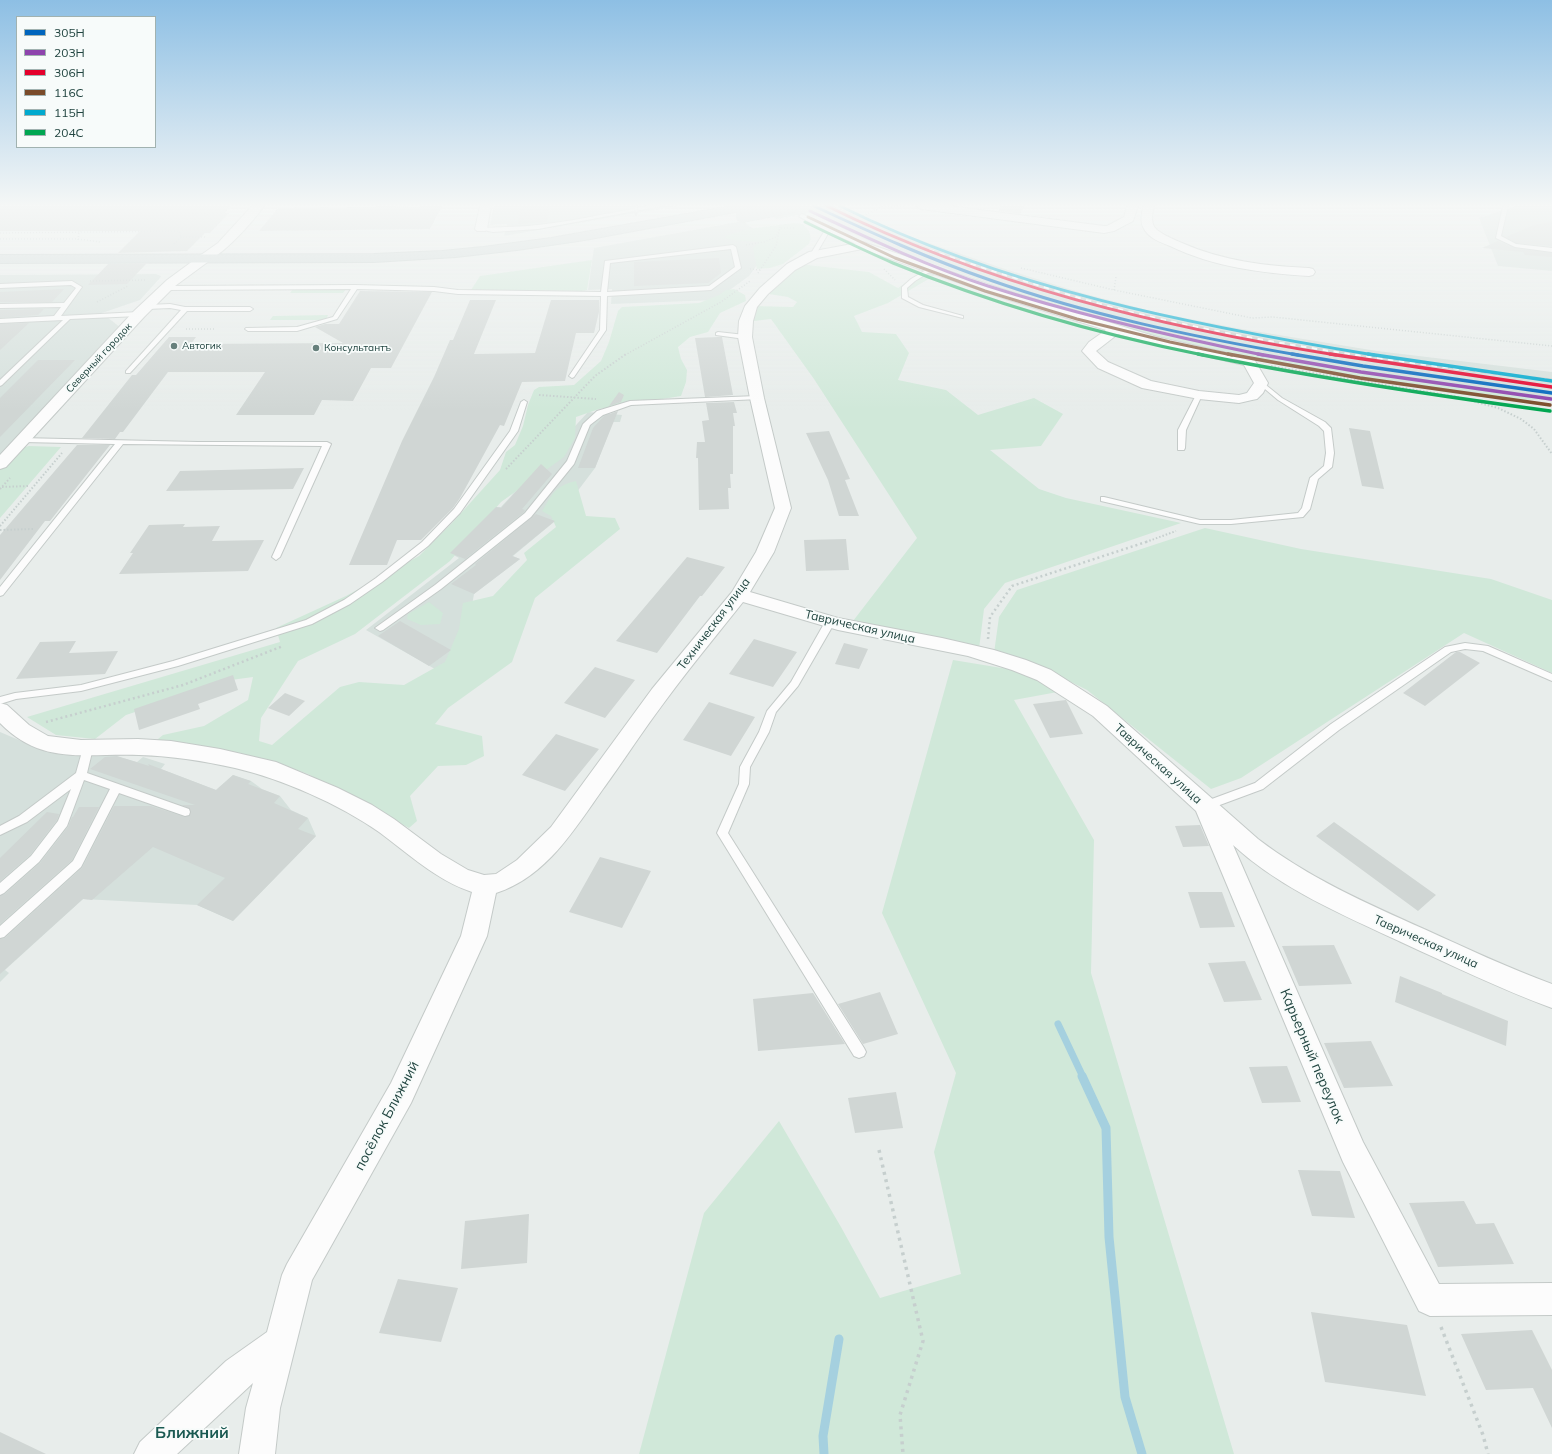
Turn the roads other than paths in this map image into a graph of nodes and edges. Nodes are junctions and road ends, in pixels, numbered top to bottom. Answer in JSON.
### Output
{"nodes":[{"id":1,"x":185,"y":274,"type":"edge"},
{"id":2,"x":607,"y":274,"type":"edge"},
{"id":3,"x":730,"y":274,"type":"edge"},
{"id":4,"x":783,"y":274,"type":"edge"},
{"id":5,"x":923,"y":274,"type":"edge"},
{"id":6,"x":949,"y":274,"type":"edge"},
{"id":7,"x":0,"y":286,"type":"edge"},
{"id":8,"x":355,"y":287,"type":"junction"},
{"id":9,"x":166,"y":288,"type":"junction"},
{"id":10,"x":604,"y":294,"type":"junction"},
{"id":11,"x":65,"y":305,"type":"junction"},
{"id":12,"x":0,"y":306,"type":"edge"},
{"id":13,"x":250,"y":308,"type":"dead end"},
{"id":14,"x":185,"y":309,"type":"junction"},
{"id":15,"x":143,"y":310,"type":"junction"},
{"id":16,"x":69,"y":317,"type":"junction"},
{"id":17,"x":961,"y":317,"type":"dead end"},
{"id":18,"x":56,"y":318,"type":"junction"},
{"id":19,"x":0,"y":321,"type":"edge"},
{"id":20,"x":248,"y":329,"type":"dead end"},
{"id":21,"x":1116,"y":329,"type":"junction"},
{"id":22,"x":718,"y":334,"type":"dead end"},
{"id":23,"x":745,"y":337,"type":"junction"},
{"id":24,"x":128,"y":372,"type":"dead end"},
{"id":25,"x":572,"y":376,"type":"dead end"},
{"id":26,"x":1260,"y":383,"type":"junction"},
{"id":27,"x":0,"y":384,"type":"edge"},
{"id":28,"x":1199,"y":395,"type":"junction"},
{"id":29,"x":757,"y":398,"type":"junction"},
{"id":30,"x":524,"y":402,"type":"dead end"},
{"id":31,"x":23,"y":440,"type":"junction"},
{"id":32,"x":121,"y":442,"type":"junction"},
{"id":33,"x":1181,"y":448,"type":"dead end"},
{"id":34,"x":0,"y":464,"type":"edge"},
{"id":35,"x":1104,"y":499,"type":"dead end"},
{"id":36,"x":276,"y":557,"type":"dead end"},
{"id":37,"x":0,"y":593,"type":"edge"},
{"id":38,"x":739,"y":595,"type":"junction"},
{"id":39,"x":830,"y":622,"type":"junction"},
{"id":40,"x":380,"y":628,"type":"dead end"},
{"id":41,"x":1552,"y":678,"type":"edge"},
{"id":42,"x":0,"y":701,"type":"edge"},
{"id":43,"x":0,"y":710,"type":"edge"},
{"id":44,"x":88,"y":748,"type":"junction"},
{"id":45,"x":81,"y":775,"type":"junction"},
{"id":46,"x":116,"y":788,"type":"junction"},
{"id":47,"x":1205,"y":806,"type":"junction"},
{"id":48,"x":185,"y":812,"type":"dead end"},
{"id":49,"x":0,"y":831,"type":"edge"},
{"id":50,"x":486,"y":886,"type":"junction"},
{"id":51,"x":0,"y":890,"type":"edge"},
{"id":52,"x":0,"y":933,"type":"edge"},
{"id":53,"x":1552,"y":996,"type":"edge"},
{"id":54,"x":859,"y":1052,"type":"dead end"},
{"id":55,"x":1552,"y":1299,"type":"edge"},
{"id":56,"x":280,"y":1342,"type":"junction"},
{"id":57,"x":152,"y":1454,"type":"edge"},
{"id":58,"x":257,"y":1454,"type":"edge"}],
"edges":[{"from":1,"to":9,"type":"street","name":"Северный городок"},
{"from":2,"to":10,"type":"lane"},
{"from":3,"to":10,"type":"lane"},
{"from":4,"to":23,"type":"street","name":"Техническая улица"},
{"from":5,"to":17,"type":"lane"},
{"from":6,"to":21,"type":"street"},
{"from":7,"to":11,"type":"lane"},
{"from":8,"to":9,"type":"lane"},
{"from":8,"to":10,"type":"lane"},
{"from":8,"to":20,"type":"lane"},
{"from":9,"to":15,"type":"street","name":"Северный городок"},
{"from":10,"to":25,"type":"lane"},
{"from":11,"to":12,"type":"lane"},
{"from":11,"to":18,"type":"lane"},
{"from":13,"to":14,"type":"lane"},
{"from":14,"to":15,"type":"lane"},
{"from":14,"to":24,"type":"lane"},
{"from":15,"to":16,"type":"lane"},
{"from":15,"to":31,"type":"street","name":"Северный городок"},
{"from":16,"to":18,"type":"lane"},
{"from":16,"to":27,"type":"lane"},
{"from":18,"to":19,"type":"lane"},
{"from":21,"to":26,"type":"street"},
{"from":21,"to":28,"type":"street"},
{"from":22,"to":23,"type":"lane"},
{"from":23,"to":29,"type":"street","name":"Техническая улица"},
{"from":26,"to":28,"type":"street"},
{"from":26,"to":35,"type":"lane"},
{"from":28,"to":33,"type":"lane"},
{"from":29,"to":38,"type":"street","name":"Техническая улица"},
{"from":29,"to":40,"type":"lane"},
{"from":30,"to":42,"type":"lane"},
{"from":31,"to":32,"type":"lane"},
{"from":31,"to":34,"type":"street","name":"Северный городок"},
{"from":32,"to":36,"type":"lane"},
{"from":32,"to":37,"type":"lane"},
{"from":38,"to":39,"type":"street","name":"Таврическая улица"},
{"from":38,"to":50,"type":"street","name":"Техническая улица"},
{"from":39,"to":47,"type":"street","name":"Таврическая улица"},
{"from":39,"to":54,"type":"lane"},
{"from":41,"to":47,"type":"lane"},
{"from":43,"to":44,"type":"street"},
{"from":44,"to":45,"type":"lane"},
{"from":44,"to":50,"type":"street"},
{"from":45,"to":46,"type":"lane"},
{"from":45,"to":49,"type":"lane"},
{"from":45,"to":51,"type":"lane"},
{"from":46,"to":48,"type":"lane"},
{"from":46,"to":52,"type":"lane"},
{"from":47,"to":53,"type":"street","name":"Таврическая улица"},
{"from":47,"to":55,"type":"street","name":"Карьерный переулок"},
{"from":50,"to":56,"type":"street","name":"посёлок Ближний"},
{"from":56,"to":57,"type":"street"},
{"from":56,"to":58,"type":"street","name":"посёлок Ближний"}]}
